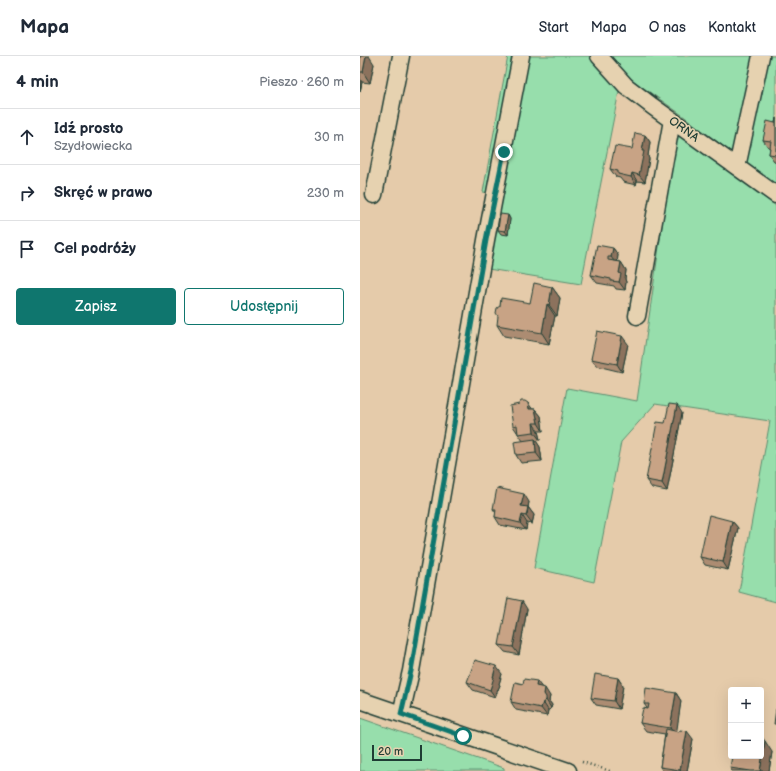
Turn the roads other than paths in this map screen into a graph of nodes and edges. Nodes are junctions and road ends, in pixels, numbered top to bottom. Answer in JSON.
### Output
{"nodes":[{"id":1,"x":401,"y":56,"type":"edge"},
{"id":2,"x":521,"y":56,"type":"edge"},
{"id":3,"x":599,"y":56,"type":"edge"},
{"id":4,"x":761,"y":56,"type":"edge"},
{"id":5,"x":672,"y":120,"type":"junction"},
{"id":6,"x":737,"y":167,"type":"junction"},
{"id":7,"x":374,"y":195,"type":"dead end"},
{"id":8,"x":776,"y":195,"type":"edge"},
{"id":9,"x":637,"y":316,"type":"dead end"},
{"id":10,"x":360,"y":700,"type":"edge"},
{"id":11,"x":401,"y":714,"type":"junction"},
{"id":12,"x":568,"y":771,"type":"edge"}],
"edges":[{"from":1,"to":7,"type":"street"},
{"from":2,"to":11,"type":"street"},
{"from":3,"to":5,"type":"street","name":"ORNA"},
{"from":4,"to":6,"type":"street"},
{"from":5,"to":6,"type":"street","name":"ORNA"},
{"from":5,"to":9,"type":"street"},
{"from":6,"to":8,"type":"street","name":"ORNA"},
{"from":10,"to":11,"type":"street"},
{"from":11,"to":12,"type":"street"}]}
